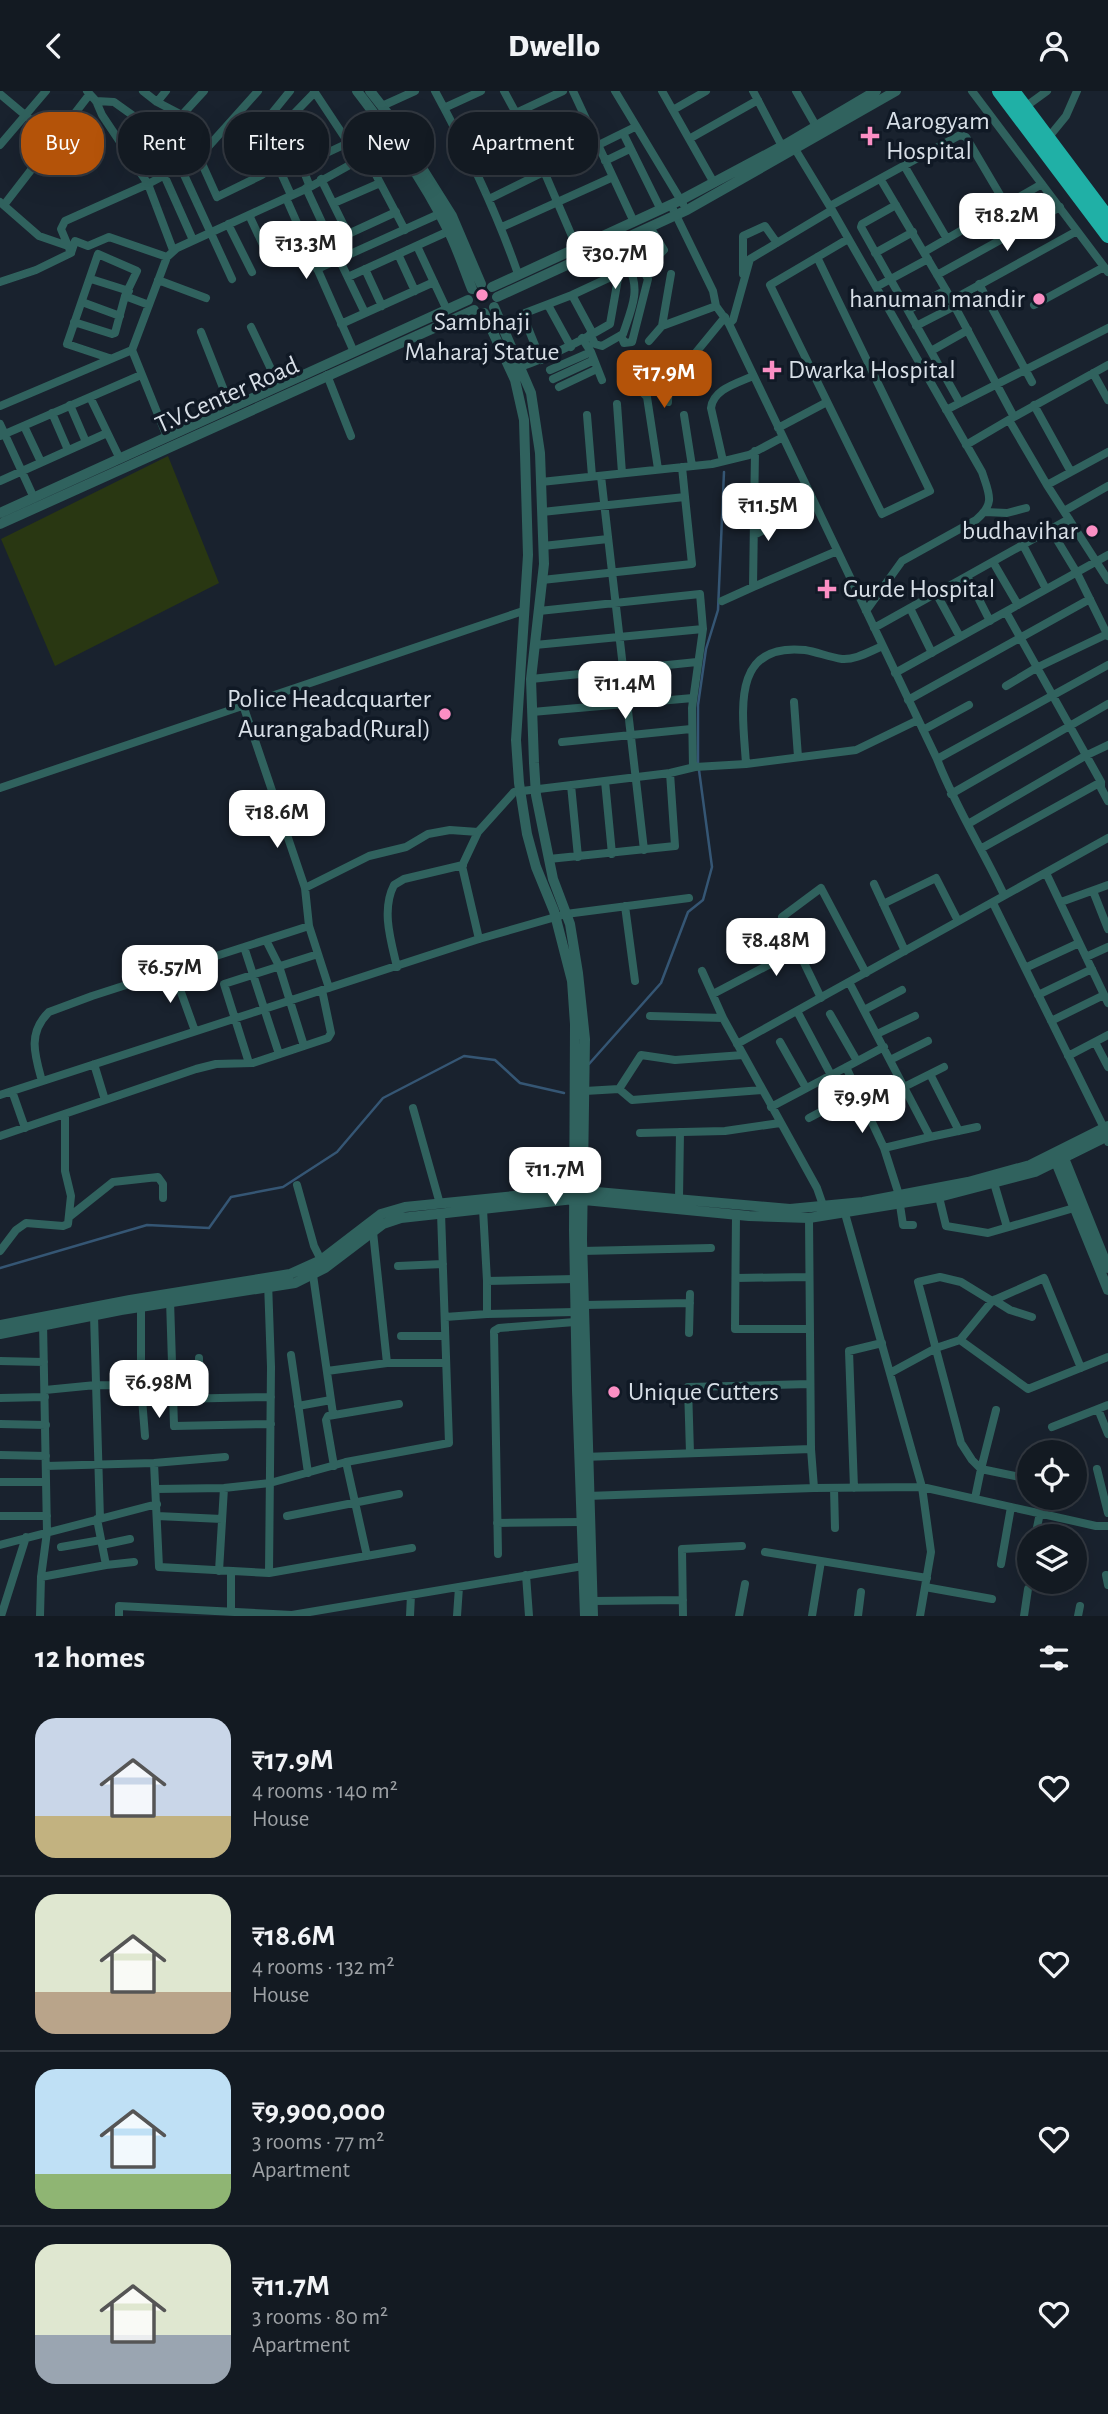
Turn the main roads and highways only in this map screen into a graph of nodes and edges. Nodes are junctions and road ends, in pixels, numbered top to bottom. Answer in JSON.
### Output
{"nodes":[{"id":1,"x":999,"y":91,"type":"edge"},
{"id":2,"x":1013,"y":91,"type":"edge"},
{"id":3,"x":1108,"y":218,"type":"edge"},
{"id":4,"x":1108,"y":236,"type":"edge"}],
"edges":[{"from":1,"to":4,"type":"highway"},
{"from":2,"to":3,"type":"highway"}]}
